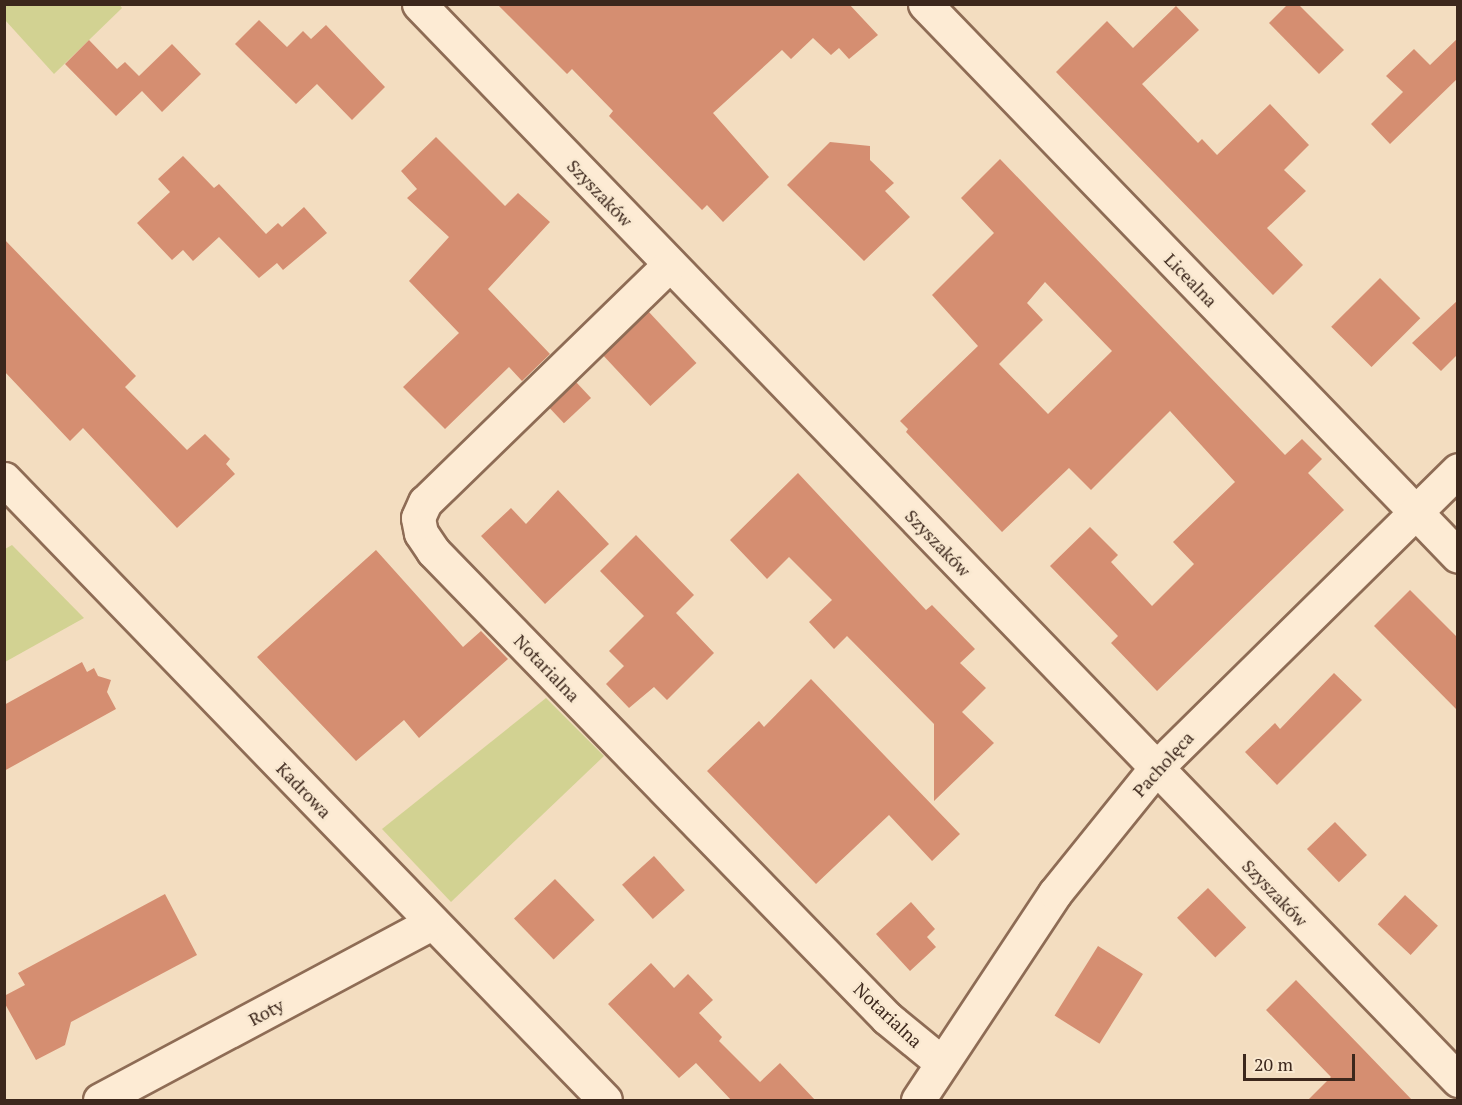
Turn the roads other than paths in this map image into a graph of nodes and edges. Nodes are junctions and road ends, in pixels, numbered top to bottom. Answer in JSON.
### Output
{"nodes":[{"id":1,"x":419,"y":4,"type":"edge"},
{"id":2,"x":925,"y":4,"type":"edge"},
{"id":3,"x":669,"y":265,"type":"junction"},
{"id":4,"x":1458,"y":470,"type":"edge"},
{"id":5,"x":4,"y":478,"type":"edge"},
{"id":6,"x":1414,"y":512,"type":"junction"},
{"id":7,"x":1458,"y":556,"type":"edge"},
{"id":8,"x":1156,"y":768,"type":"junction"},
{"id":9,"x":431,"y":923,"type":"junction"},
{"id":10,"x":942,"y":1063,"type":"junction"},
{"id":11,"x":1458,"y":1080,"type":"edge"},
{"id":12,"x":100,"y":1101,"type":"edge"},
{"id":13,"x":605,"y":1101,"type":"edge"},
{"id":14,"x":918,"y":1101,"type":"edge"}],
"edges":[{"from":1,"to":3,"type":"street","name":"Szyszaków"},
{"from":2,"to":6,"type":"street","name":"Licealna"},
{"from":3,"to":8,"type":"street","name":"Szyszaków"},
{"from":3,"to":10,"type":"street","name":"Notarialna"},
{"from":4,"to":6,"type":"street","name":"Pacholęca"},
{"from":5,"to":9,"type":"street","name":"Kadrowa"},
{"from":6,"to":7,"type":"street","name":"Licealna"},
{"from":6,"to":8,"type":"street","name":"Pacholęca"},
{"from":8,"to":10,"type":"street","name":"Pacholęca"},
{"from":8,"to":11,"type":"street","name":"Szyszaków"},
{"from":9,"to":12,"type":"street","name":"Roty"},
{"from":9,"to":13,"type":"street","name":"Kadrowa"},
{"from":10,"to":14,"type":"street","name":"Pacholęca"}]}
